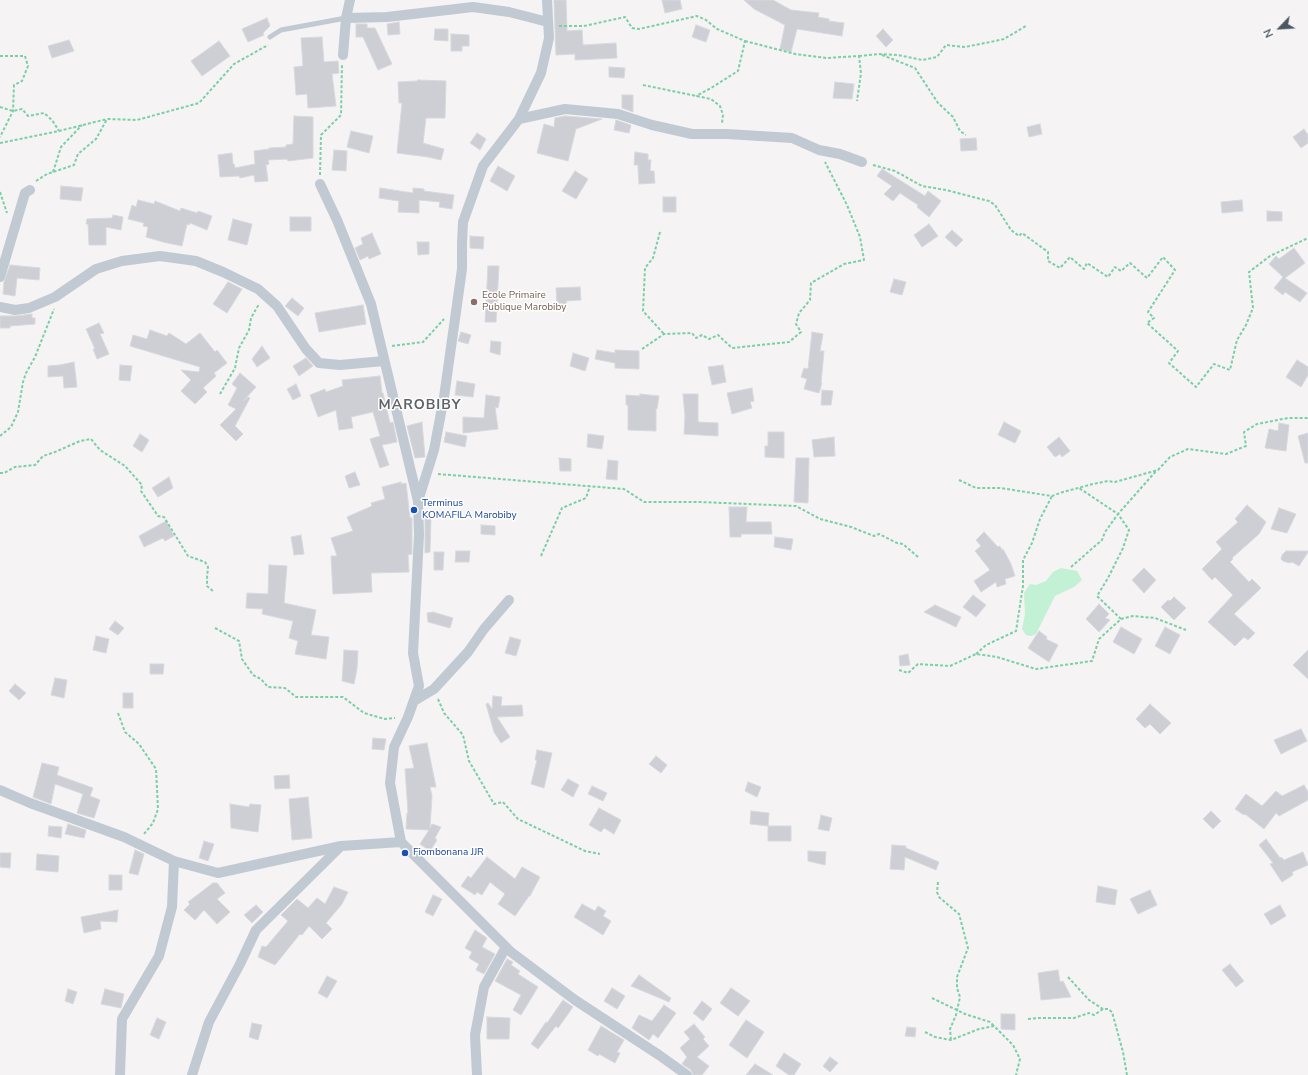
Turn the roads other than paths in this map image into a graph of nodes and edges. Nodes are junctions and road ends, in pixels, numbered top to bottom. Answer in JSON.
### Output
{"nodes":[{"id":1,"x":350,"y":0,"type":"edge"},
{"id":2,"x":547,"y":0,"type":"edge"},
{"id":3,"x":346,"y":18,"type":"junction"},
{"id":4,"x":548,"y":24,"type":"junction"},
{"id":5,"x":270,"y":37,"type":"dead end"},
{"id":6,"x":342,"y":55,"type":"road end"},
{"id":7,"x":519,"y":119,"type":"junction"},
{"id":8,"x":862,"y":162,"type":"road end"},
{"id":9,"x":320,"y":184,"type":"road end"},
{"id":10,"x":30,"y":190,"type":"road end"},
{"id":11,"x":0,"y":278,"type":"edge"},
{"id":12,"x":0,"y":307,"type":"edge"},
{"id":13,"x":384,"y":361,"type":"junction"},
{"id":14,"x":418,"y":501,"type":"junction"},
{"id":15,"x":508,"y":600,"type":"dead end"},
{"id":16,"x":414,"y":701,"type":"junction"},
{"id":17,"x":0,"y":790,"type":"edge"},
{"id":18,"x":401,"y":842,"type":"junction"},
{"id":19,"x":341,"y":846,"type":"junction"},
{"id":20,"x":174,"y":861,"type":"junction"},
{"id":21,"x":506,"y":947,"type":"junction"},
{"id":22,"x":120,"y":1075,"type":"edge"},
{"id":23,"x":192,"y":1075,"type":"edge"},
{"id":24,"x":477,"y":1075,"type":"edge"},
{"id":25,"x":687,"y":1075,"type":"edge"}],
"edges":[{"from":1,"to":3,"type":"street"},
{"from":2,"to":4,"type":"street"},
{"from":3,"to":4,"type":"street"},
{"from":3,"to":5,"type":"lane"},
{"from":3,"to":6,"type":"street"},
{"from":4,"to":7,"type":"street"},
{"from":7,"to":8,"type":"street"},
{"from":7,"to":14,"type":"street"},
{"from":9,"to":13,"type":"street"},
{"from":10,"to":11,"type":"street"},
{"from":12,"to":13,"type":"street"},
{"from":13,"to":14,"type":"street"},
{"from":14,"to":16,"type":"street"},
{"from":15,"to":16,"type":"street"},
{"from":16,"to":18,"type":"street"},
{"from":17,"to":20,"type":"street"},
{"from":18,"to":19,"type":"street"},
{"from":18,"to":21,"type":"street"},
{"from":19,"to":20,"type":"street"},
{"from":19,"to":23,"type":"street"},
{"from":20,"to":22,"type":"street"},
{"from":21,"to":24,"type":"street"},
{"from":21,"to":25,"type":"street"}]}
